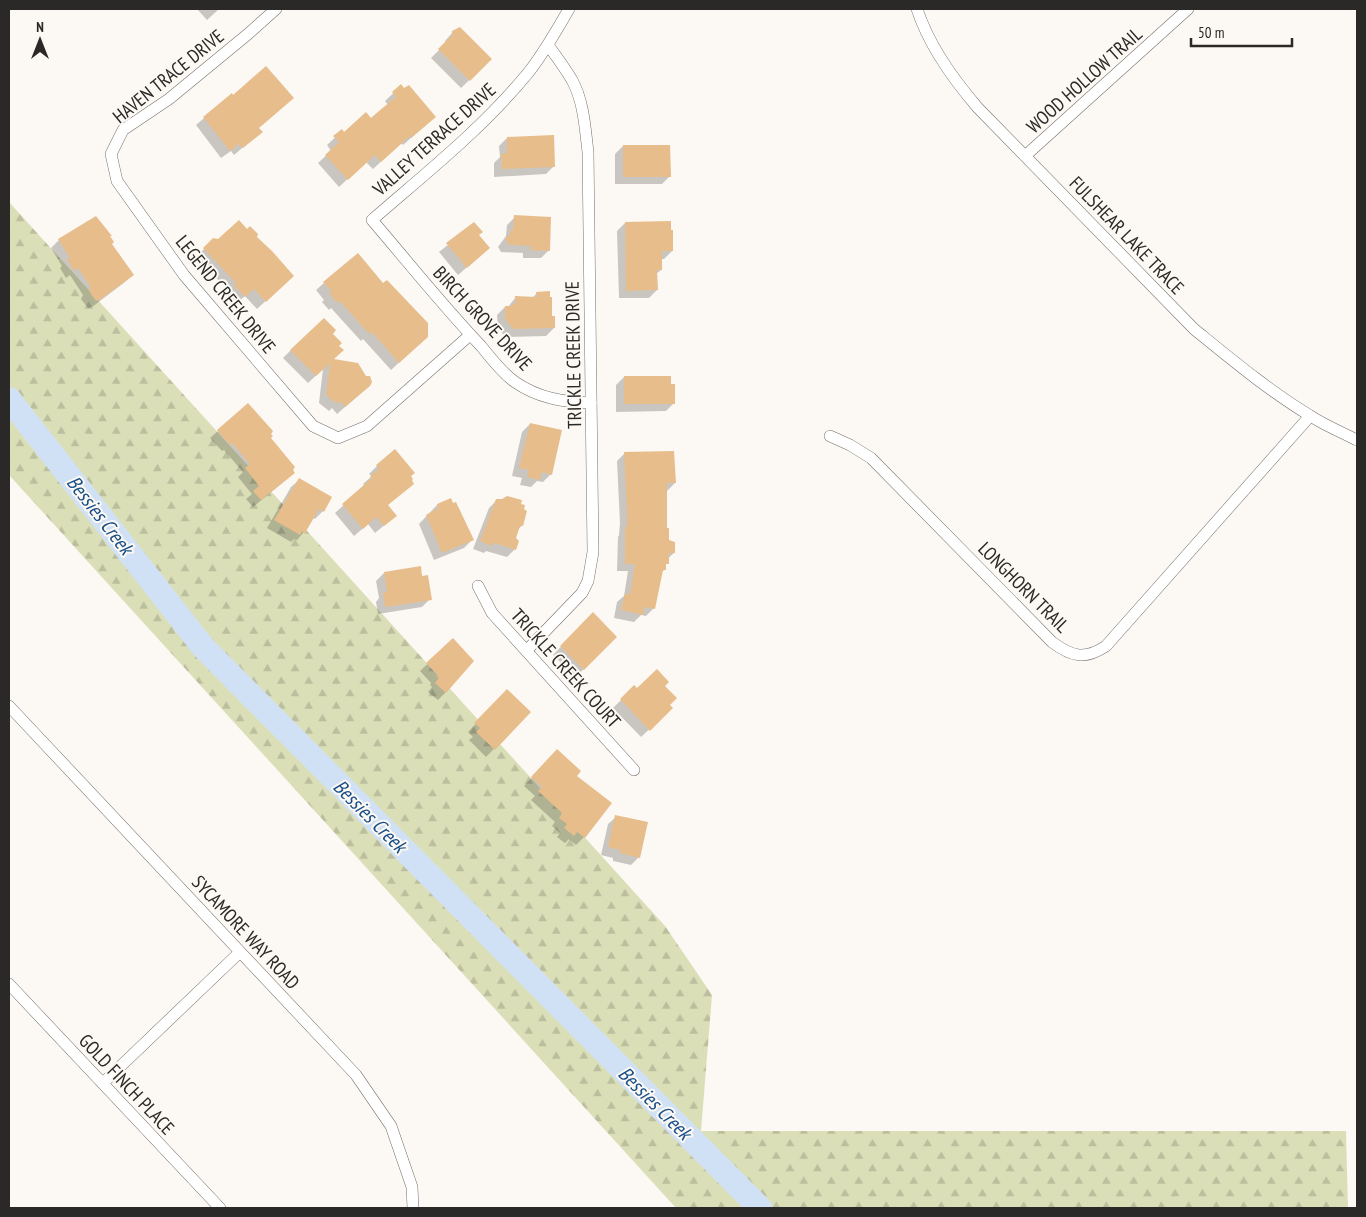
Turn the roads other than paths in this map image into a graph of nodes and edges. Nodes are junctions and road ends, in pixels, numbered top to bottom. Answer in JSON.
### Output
{"nodes":[{"id":1,"x":276,"y":9,"type":"edge"},
{"id":2,"x":569,"y":9,"type":"edge"},
{"id":3,"x":917,"y":9,"type":"edge"},
{"id":4,"x":1188,"y":9,"type":"edge"},
{"id":5,"x":548,"y":45,"type":"junction"},
{"id":6,"x":111,"y":154,"type":"joint"},
{"id":7,"x":1025,"y":156,"type":"junction"},
{"id":8,"x":372,"y":220,"type":"joint"},
{"id":9,"x":470,"y":335,"type":"junction"},
{"id":10,"x":590,"y":402,"type":"junction"},
{"id":11,"x":1310,"y":416,"type":"junction"},
{"id":12,"x":830,"y":436,"type":"dead end"},
{"id":13,"x":1357,"y":440,"type":"edge"},
{"id":14,"x":478,"y":586,"type":"dead end"},
{"id":15,"x":527,"y":650,"type":"junction"},
{"id":16,"x":9,"y":706,"type":"edge"},
{"id":17,"x":634,"y":770,"type":"dead end"},
{"id":18,"x":240,"y":952,"type":"junction"},
{"id":19,"x":9,"y":984,"type":"edge"},
{"id":20,"x":102,"y":1083,"type":"junction"},
{"id":21,"x":220,"y":1208,"type":"edge"},
{"id":22,"x":413,"y":1208,"type":"edge"}],
"edges":[{"from":1,"to":6,"type":"street","name":"HAVEN TRACE DRIVE"},
{"from":2,"to":5,"type":"street","name":"VALLEY TERRACE DRIVE"},
{"from":3,"to":7,"type":"street","name":"FULSHEAR LAKE TRACE"},
{"from":4,"to":7,"type":"street","name":"WOOD HOLLOW TRAIL"},
{"from":5,"to":8,"type":"street","name":"VALLEY TERRACE DRIVE"},
{"from":5,"to":10,"type":"street","name":"TRICKLE CREEK DRIVE"},
{"from":6,"to":9,"type":"street","name":"LEGEND CREEK DRIVE"},
{"from":7,"to":11,"type":"street","name":"FULSHEAR LAKE TRACE"},
{"from":8,"to":9,"type":"street","name":"BIRCH GROVE DRIVE"},
{"from":9,"to":10,"type":"street","name":"BIRCH GROVE DRIVE"},
{"from":10,"to":15,"type":"street","name":"TRICKLE CREEK DRIVE"},
{"from":11,"to":12,"type":"street","name":"LONGHORN TRAIL"},
{"from":11,"to":13,"type":"street","name":"FULSHEAR LAKE TRACE"},
{"from":14,"to":15,"type":"street","name":"TRICKLE CREEK COURT"},
{"from":15,"to":17,"type":"street","name":"TRICKLE CREEK COURT"},
{"from":16,"to":18,"type":"street","name":"SYCAMORE WAY ROAD"},
{"from":18,"to":20,"type":"street"},
{"from":18,"to":22,"type":"street","name":"SYCAMORE WAY ROAD"},
{"from":19,"to":20,"type":"street","name":"GOLD FINCH PLACE"},
{"from":20,"to":21,"type":"street","name":"GOLD FINCH PLACE"}]}
